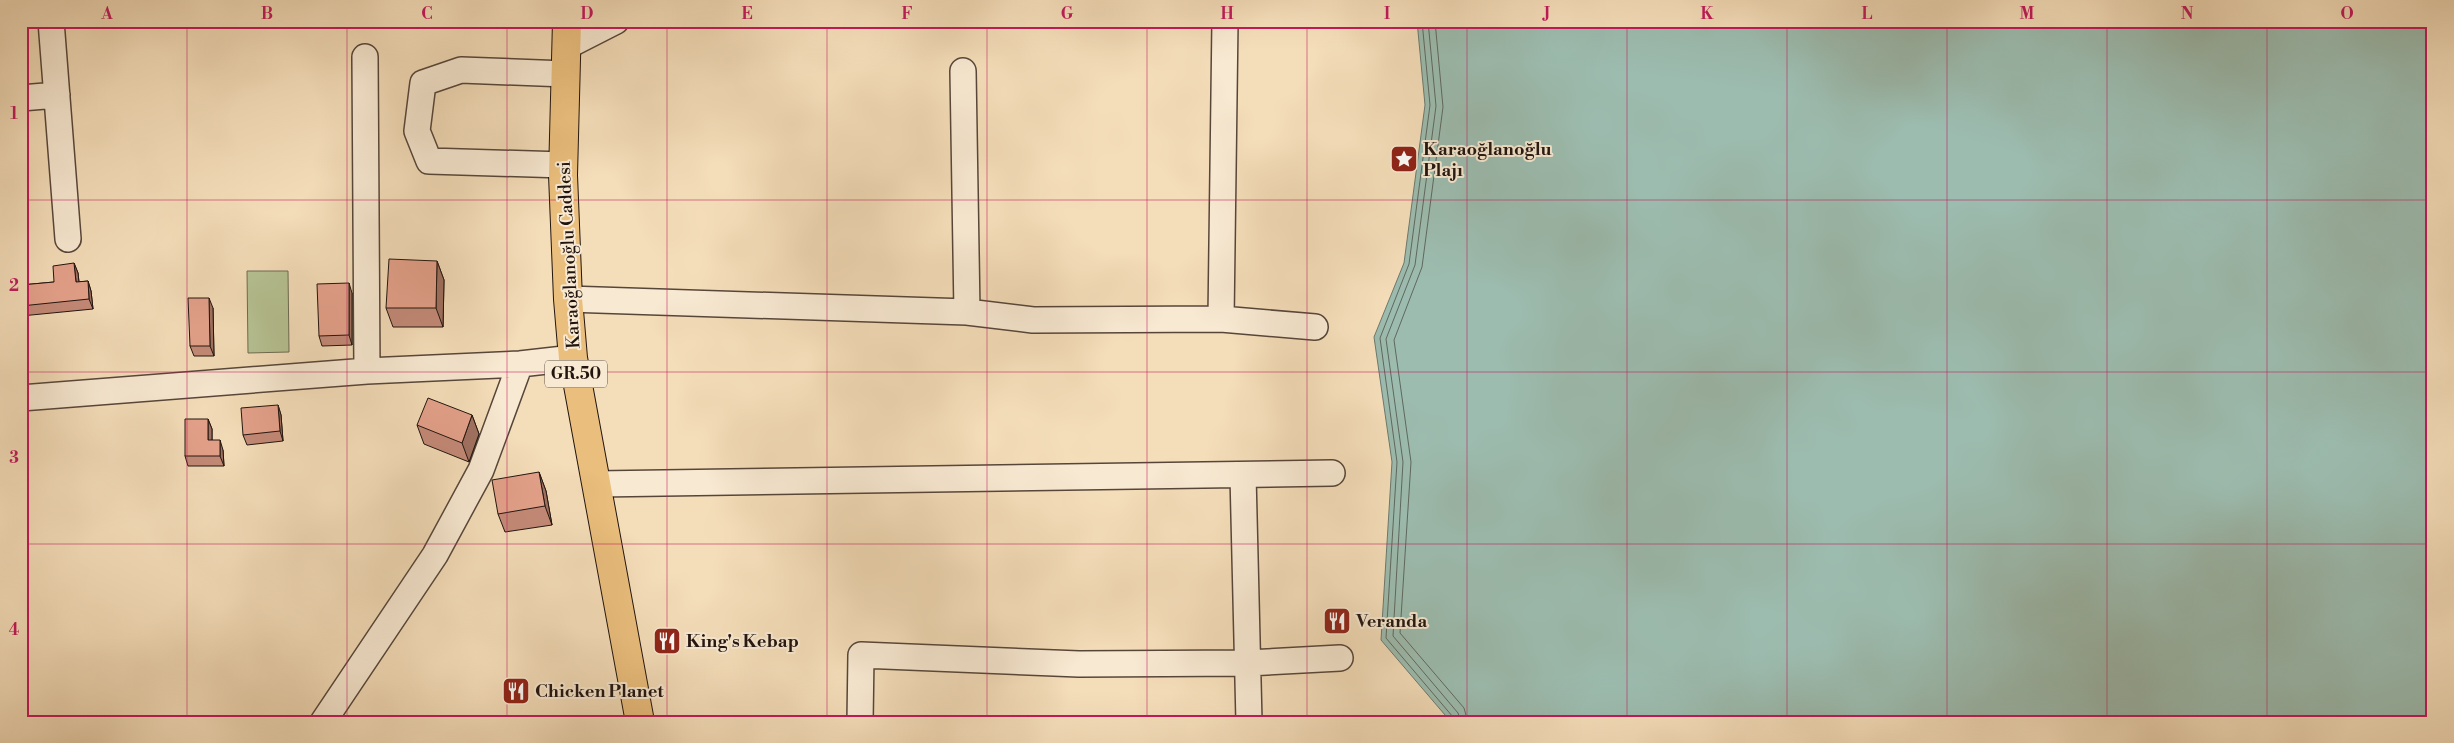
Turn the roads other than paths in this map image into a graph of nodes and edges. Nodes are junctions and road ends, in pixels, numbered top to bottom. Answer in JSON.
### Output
{"nodes":[{"id":1,"x":51,"y":21,"type":"edge"},
{"id":2,"x":616,"y":21,"type":"edge"},
{"id":3,"x":1225,"y":21,"type":"edge"},
{"id":4,"x":567,"y":34,"type":"edge"},
{"id":5,"x":365,"y":57,"type":"dead end"},
{"id":6,"x":963,"y":71,"type":"dead end"},
{"id":7,"x":566,"y":74,"type":"junction"},
{"id":8,"x":57,"y":95,"type":"junction"},
{"id":9,"x":21,"y":98,"type":"edge"},
{"id":10,"x":564,"y":165,"type":"junction"},
{"id":11,"x":68,"y":239,"type":"dead end"},
{"id":12,"x":568,"y":299,"type":"junction"},
{"id":13,"x":967,"y":312,"type":"junction"},
{"id":14,"x":1222,"y":319,"type":"junction"},
{"id":15,"x":1315,"y":327,"type":"dead end"},
{"id":16,"x":574,"y":358,"type":"junction"},
{"id":17,"x":520,"y":364,"type":"junction"},
{"id":18,"x":367,"y":371,"type":"junction"},
{"id":19,"x":21,"y":398,"type":"edge"},
{"id":20,"x":1332,"y":473,"type":"dead end"},
{"id":21,"x":1243,"y":475,"type":"junction"},
{"id":22,"x":597,"y":484,"type":"junction"},
{"id":23,"x":1340,"y":658,"type":"dead end"},
{"id":24,"x":1248,"y":663,"type":"junction"},
{"id":25,"x":323,"y":722,"type":"edge"},
{"id":26,"x":640,"y":722,"type":"edge"},
{"id":27,"x":860,"y":722,"type":"edge"},
{"id":28,"x":1249,"y":722,"type":"edge"}],
"edges":[{"from":1,"to":8,"type":"street"},
{"from":2,"to":4,"type":"street"},
{"from":3,"to":14,"type":"street"},
{"from":4,"to":7,"type":"main road","name":"Karaoğlanoğlu Caddesi","number":"GR.50"},
{"from":5,"to":18,"type":"street"},
{"from":6,"to":13,"type":"street"},
{"from":7,"to":10,"type":"main road","name":"Karaoğlanoğlu Caddesi","number":"GR.50"},
{"from":7,"to":10,"type":"street"},
{"from":8,"to":9,"type":"street"},
{"from":8,"to":11,"type":"street"},
{"from":10,"to":12,"type":"main road","name":"Karaoğlanoğlu Caddesi","number":"GR.50"},
{"from":12,"to":13,"type":"street"},
{"from":12,"to":16,"type":"main road","name":"Karaoğlanoğlu Caddesi","number":"GR.50"},
{"from":13,"to":14,"type":"street"},
{"from":14,"to":15,"type":"street"},
{"from":16,"to":17,"type":"street"},
{"from":16,"to":22,"type":"main road","name":"Karaoğlanoğlu Caddesi","number":"GR.50"},
{"from":17,"to":18,"type":"street"},
{"from":17,"to":25,"type":"street"},
{"from":18,"to":19,"type":"street"},
{"from":20,"to":21,"type":"street"},
{"from":21,"to":22,"type":"street"},
{"from":21,"to":24,"type":"street"},
{"from":22,"to":26,"type":"main road","name":"Karaoğlanoğlu Caddesi","number":"GR.50"},
{"from":23,"to":24,"type":"street"},
{"from":24,"to":27,"type":"street"},
{"from":24,"to":28,"type":"street"}]}
